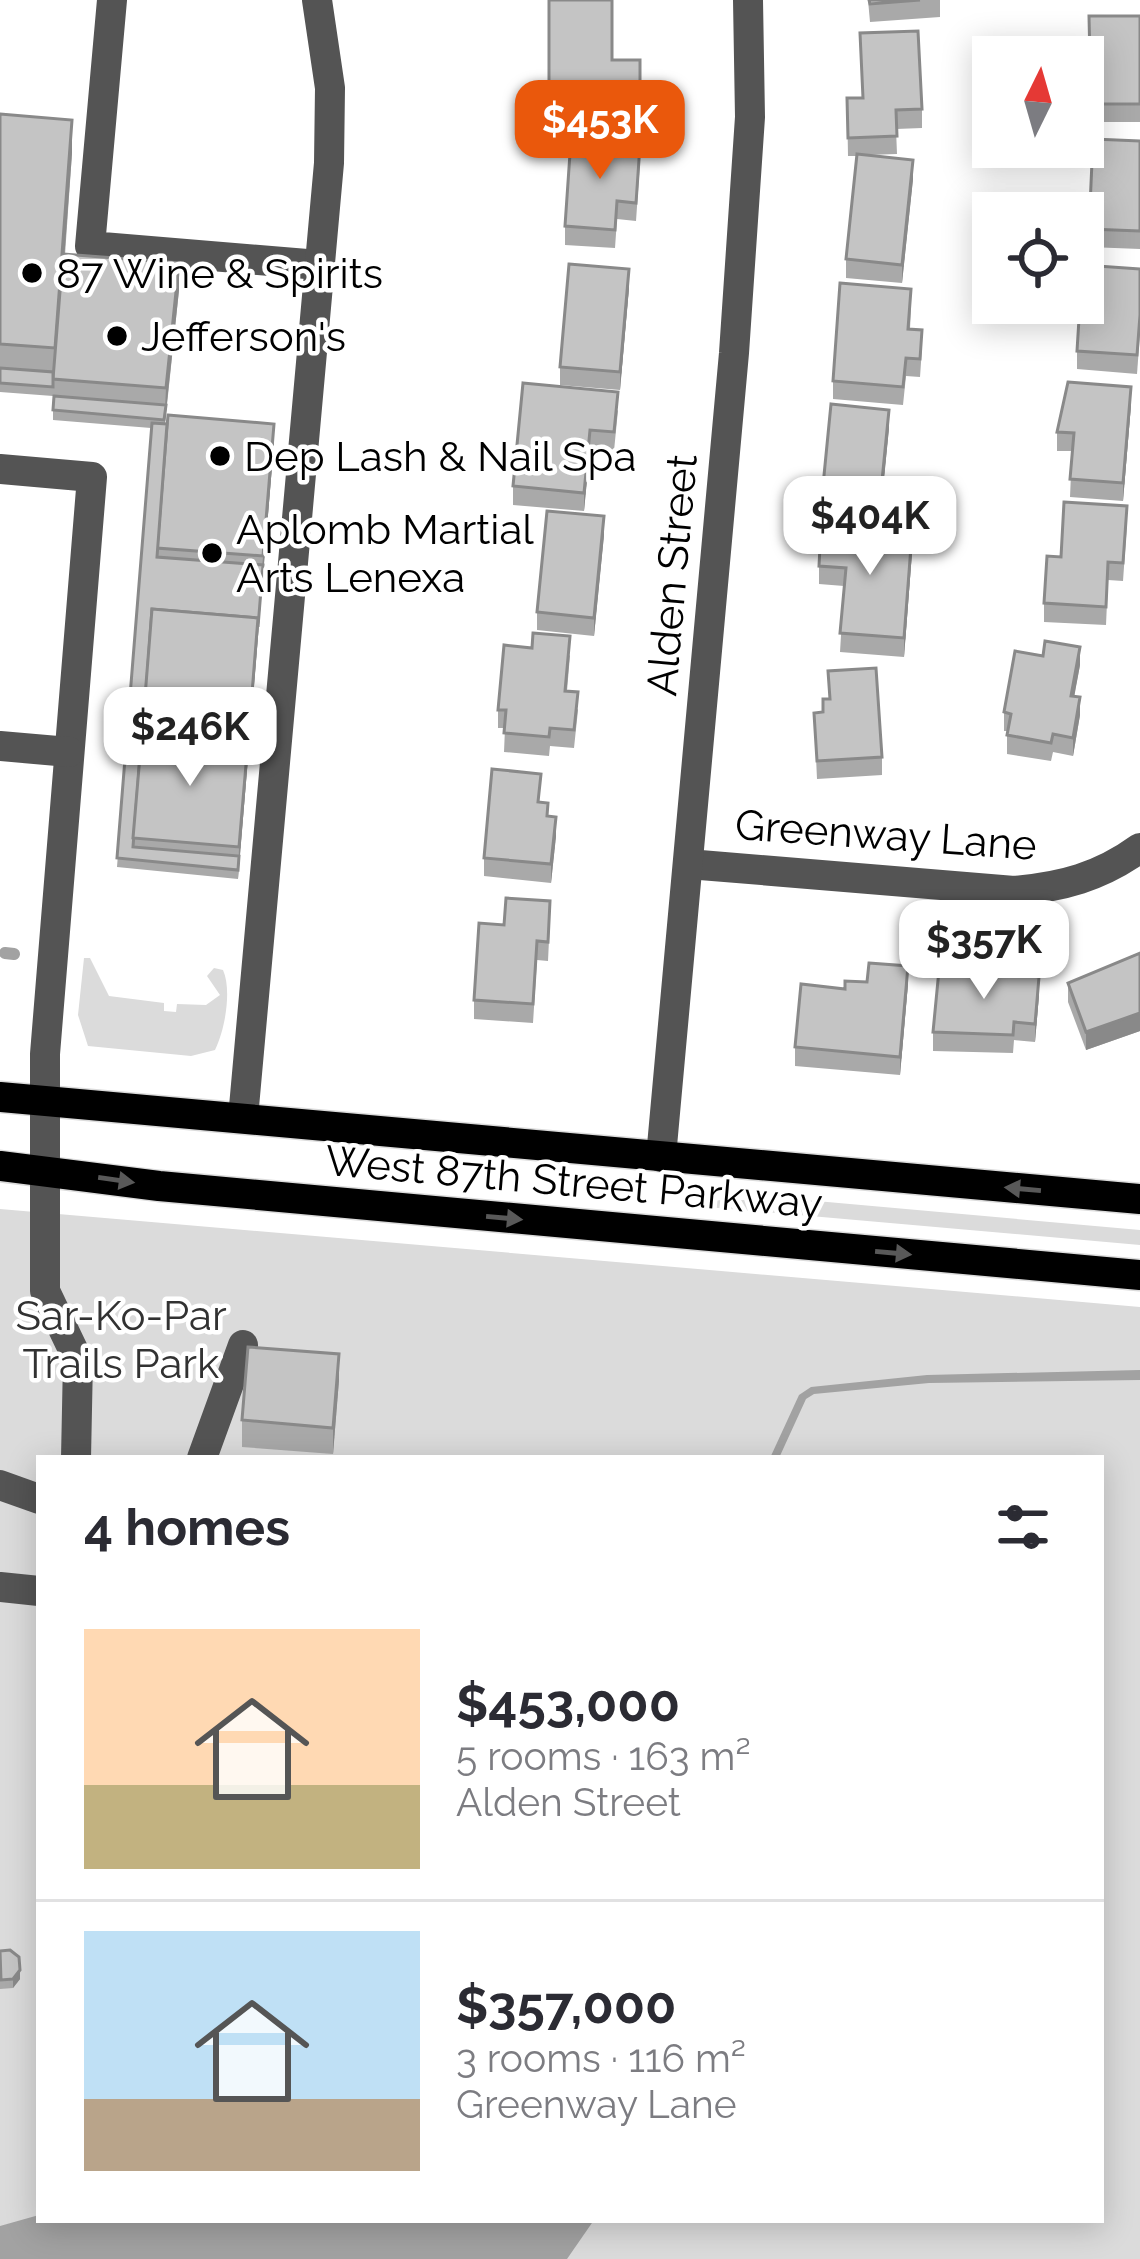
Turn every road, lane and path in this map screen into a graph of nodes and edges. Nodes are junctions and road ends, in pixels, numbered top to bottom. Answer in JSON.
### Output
{"nodes":[{"id":1,"x":112,"y":0,"type":"edge"},
{"id":2,"x":317,"y":0,"type":"edge"},
{"id":3,"x":748,"y":0,"type":"edge"},
{"id":4,"x":319,"y":265,"type":"junction"},
{"id":5,"x":0,"y":470,"type":"edge"},
{"id":6,"x":0,"y":746,"type":"edge"},
{"id":7,"x":69,"y":752,"type":"junction"},
{"id":8,"x":1140,"y":848,"type":"edge"},
{"id":9,"x":688,"y":864,"type":"junction"},
{"id":10,"x":0,"y":1097,"type":"edge"},
{"id":11,"x":47,"y":1102,"type":"junction"},
{"id":12,"x":243,"y":1118,"type":"junction"},
{"id":13,"x":661,"y":1157,"type":"junction"},
{"id":14,"x":0,"y":1166,"type":"edge"},
{"id":15,"x":46,"y":1171,"type":"junction"},
{"id":16,"x":1140,"y":1199,"type":"edge"},
{"id":17,"x":1140,"y":1275,"type":"edge"},
{"id":18,"x":243,"y":1346,"type":"edge"},
{"id":19,"x":76,"y":1455,"type":"edge"},
{"id":20,"x":203,"y":1455,"type":"edge"},
{"id":21,"x":0,"y":1485,"type":"edge"},
{"id":22,"x":36,"y":1498,"type":"edge"},
{"id":23,"x":0,"y":1587,"type":"edge"},
{"id":24,"x":36,"y":1591,"type":"edge"}],
"edges":[{"from":1,"to":4,"type":"street"},
{"from":2,"to":4,"type":"street"},
{"from":3,"to":9,"type":"street","name":"Alden Street"},
{"from":4,"to":12,"type":"street"},
{"from":5,"to":7,"type":"street"},
{"from":6,"to":7,"type":"street"},
{"from":7,"to":11,"type":"street"},
{"from":8,"to":9,"type":"street","name":"Greenway Lane"},
{"from":9,"to":13,"type":"street","name":"Alden Street"},
{"from":10,"to":11,"type":"main road","name":"West 87th Street Parkway"},
{"from":11,"to":12,"type":"main road","name":"West 87th Street Parkway"},
{"from":11,"to":15,"type":"street"},
{"from":12,"to":13,"type":"main road","name":"West 87th Street Parkway"},
{"from":16,"to":13,"type":"main road","name":"West 87th Street Parkway","one_way":true},
{"from":14,"to":15,"type":"main road","name":"West 87th Street Parkway"},
{"from":15,"to":17,"type":"main road","name":"West 87th Street Parkway","one_way":true},
{"from":15,"to":19,"type":"street"},
{"from":18,"to":20,"type":"street"},
{"from":21,"to":22,"type":"street"},
{"from":23,"to":24,"type":"street"}]}
